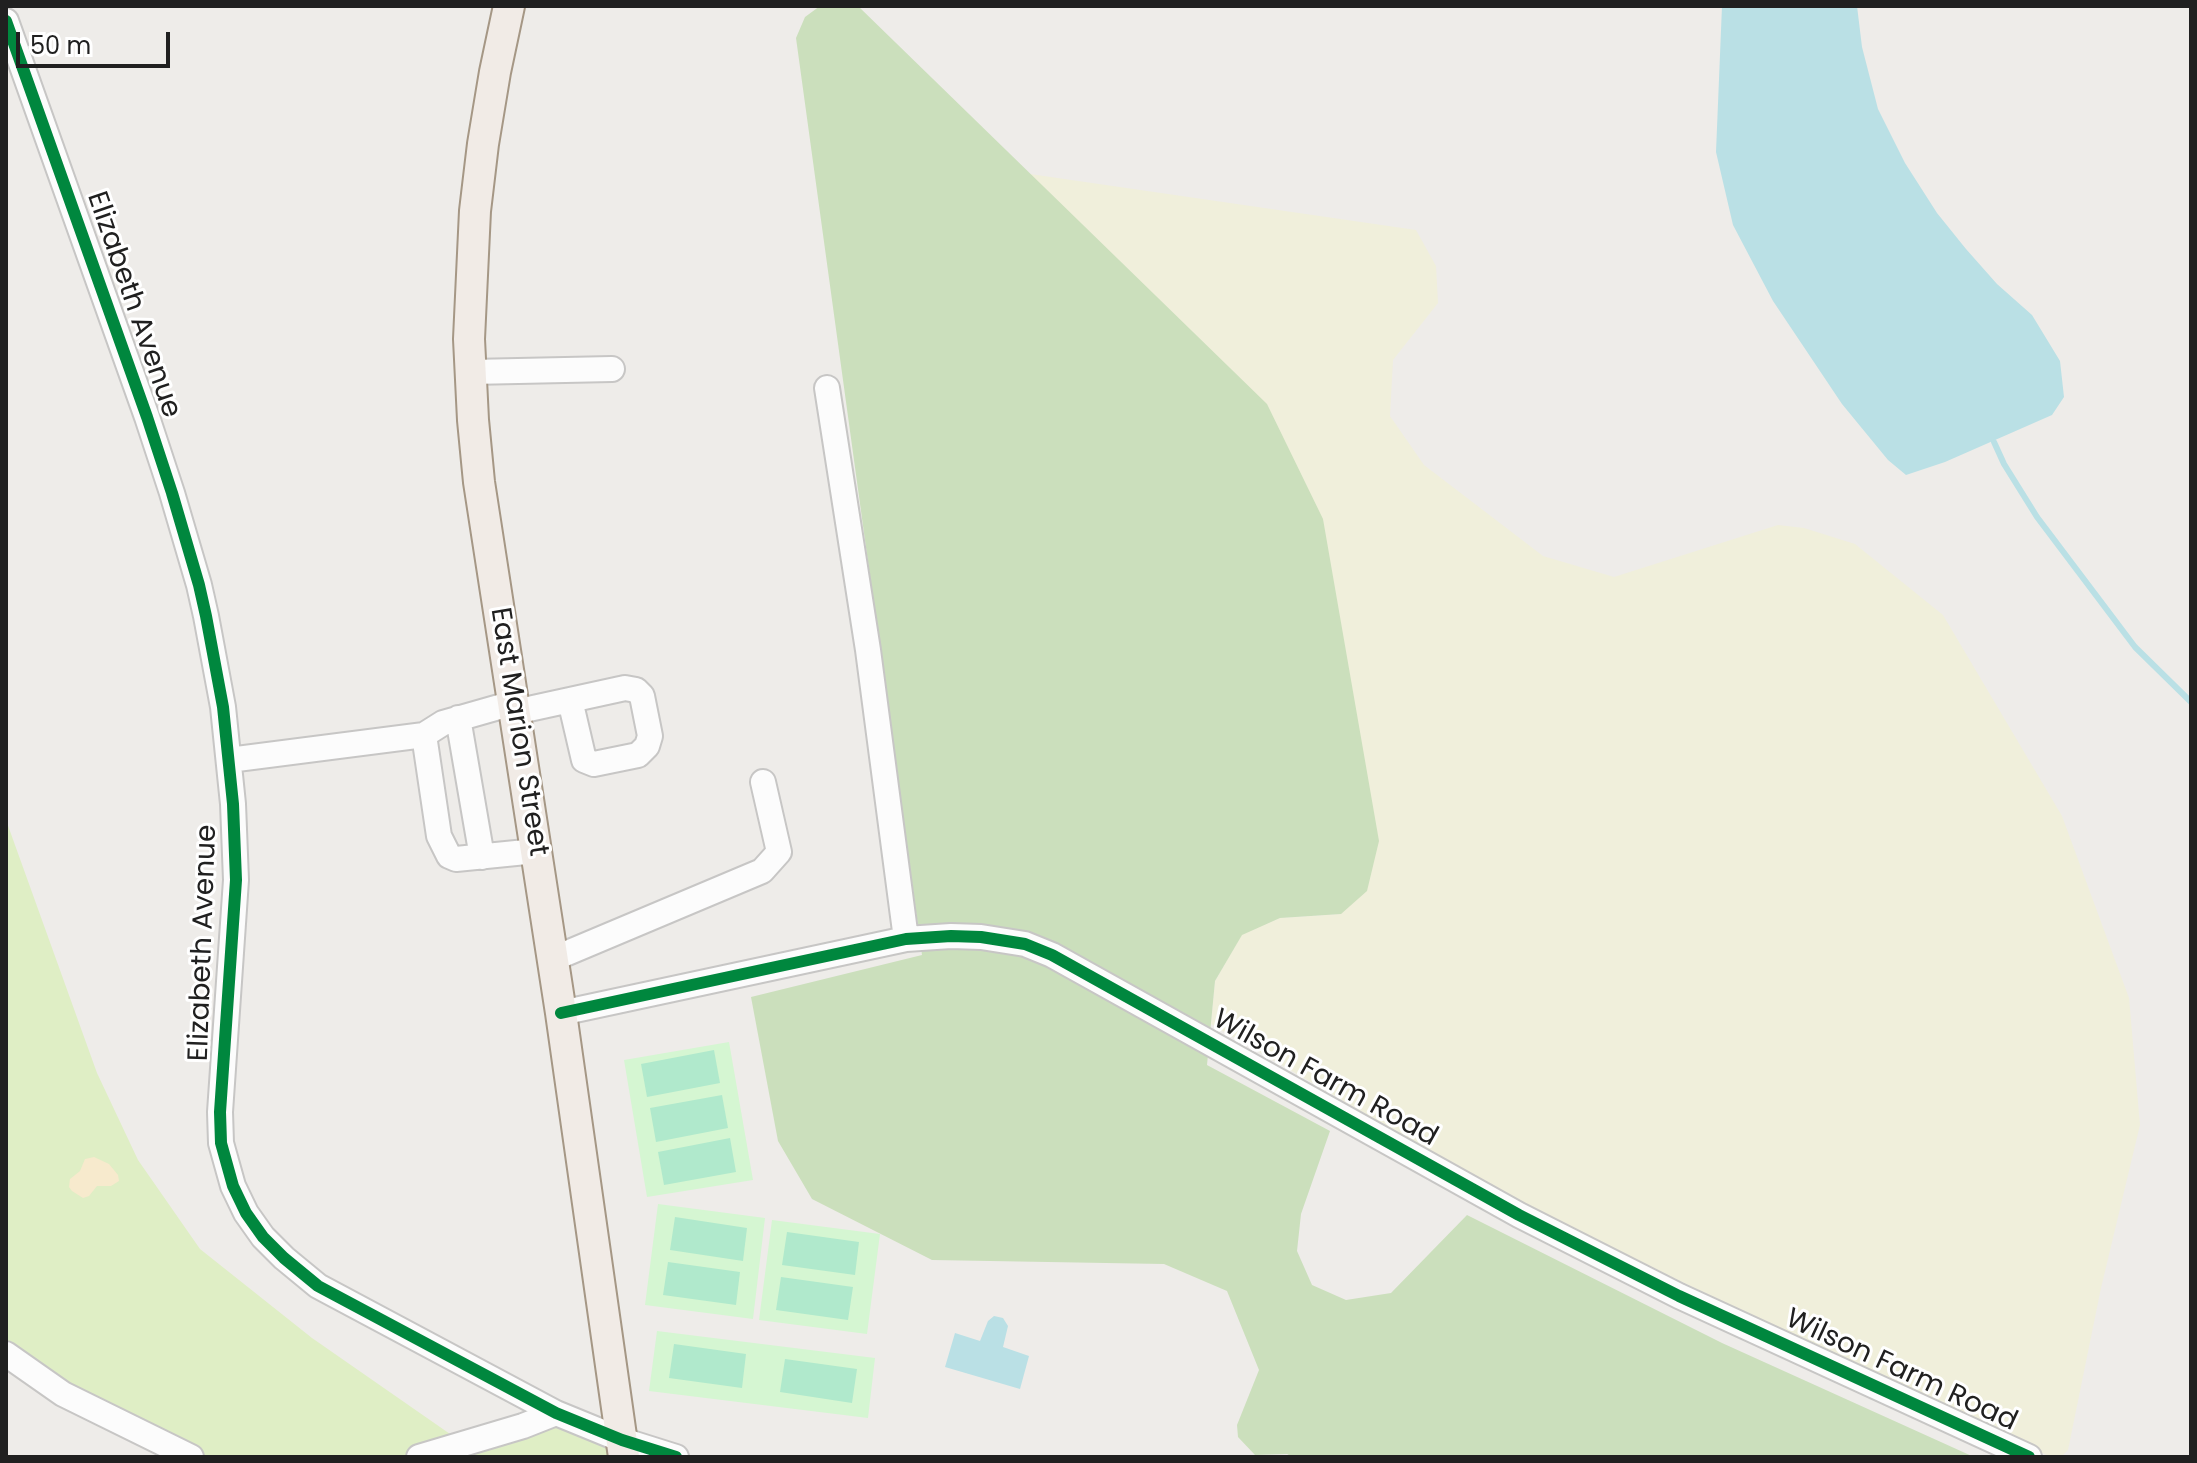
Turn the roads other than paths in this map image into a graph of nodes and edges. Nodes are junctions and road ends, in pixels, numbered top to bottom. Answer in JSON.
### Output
{"nodes":[{"id":1,"x":509,"y":6,"type":"edge"},
{"id":2,"x":6,"y":21,"type":"edge"},
{"id":3,"x":612,"y":369,"type":"dead end"},
{"id":4,"x":471,"y":372,"type":"junction"},
{"id":5,"x":827,"y":388,"type":"dead end"},
{"id":6,"x":570,"y":700,"type":"dead end"},
{"id":7,"x":514,"y":707,"type":"junction"},
{"id":8,"x":458,"y":718,"type":"junction"},
{"id":9,"x":424,"y":735,"type":"junction"},
{"id":10,"x":229,"y":760,"type":"junction"},
{"id":11,"x":763,"y":782,"type":"dead end"},
{"id":12,"x":536,"y":851,"type":"junction"},
{"id":13,"x":482,"y":857,"type":"junction"},
{"id":14,"x":906,"y":939,"type":"junction"},
{"id":15,"x":553,"y":959,"type":"junction"},
{"id":16,"x":561,"y":1013,"type":"junction"},
{"id":17,"x":6,"y":1354,"type":"edge"},
{"id":18,"x":556,"y":1413,"type":"junction"},
{"id":19,"x":623,"y":1448,"type":"edge"},
{"id":20,"x":191,"y":1457,"type":"edge"},
{"id":21,"x":419,"y":1457,"type":"edge"},
{"id":22,"x":676,"y":1457,"type":"edge"},
{"id":23,"x":2029,"y":1457,"type":"edge"}],
"edges":[{"from":1,"to":4,"type":"main road","name":"East Marion Street"},
{"from":2,"to":10,"type":"street","name":"Elizabeth Avenue"},
{"from":3,"to":4,"type":"street"},
{"from":4,"to":7,"type":"main road","name":"East Marion Street"},
{"from":5,"to":14,"type":"street"},
{"from":6,"to":7,"type":"street"},
{"from":7,"to":8,"type":"street"},
{"from":7,"to":12,"type":"main road","name":"East Marion Street"},
{"from":8,"to":9,"type":"street"},
{"from":8,"to":13,"type":"street"},
{"from":9,"to":10,"type":"street"},
{"from":9,"to":13,"type":"street"},
{"from":10,"to":18,"type":"street","name":"Elizabeth Avenue"},
{"from":11,"to":15,"type":"street"},
{"from":12,"to":13,"type":"street"},
{"from":12,"to":15,"type":"main road","name":"East Marion Street"},
{"from":14,"to":16,"type":"street","name":"Wilson Farm Road"},
{"from":14,"to":23,"type":"street","name":"Wilson Farm Road"},
{"from":15,"to":16,"type":"main road","name":"East Marion Street"},
{"from":16,"to":19,"type":"main road","name":"East Marion Street"},
{"from":17,"to":20,"type":"street"},
{"from":18,"to":19,"type":"street","name":"Elizabeth Avenue"},
{"from":18,"to":21,"type":"street"},
{"from":19,"to":22,"type":"street","name":"Elizabeth Avenue"}]}
